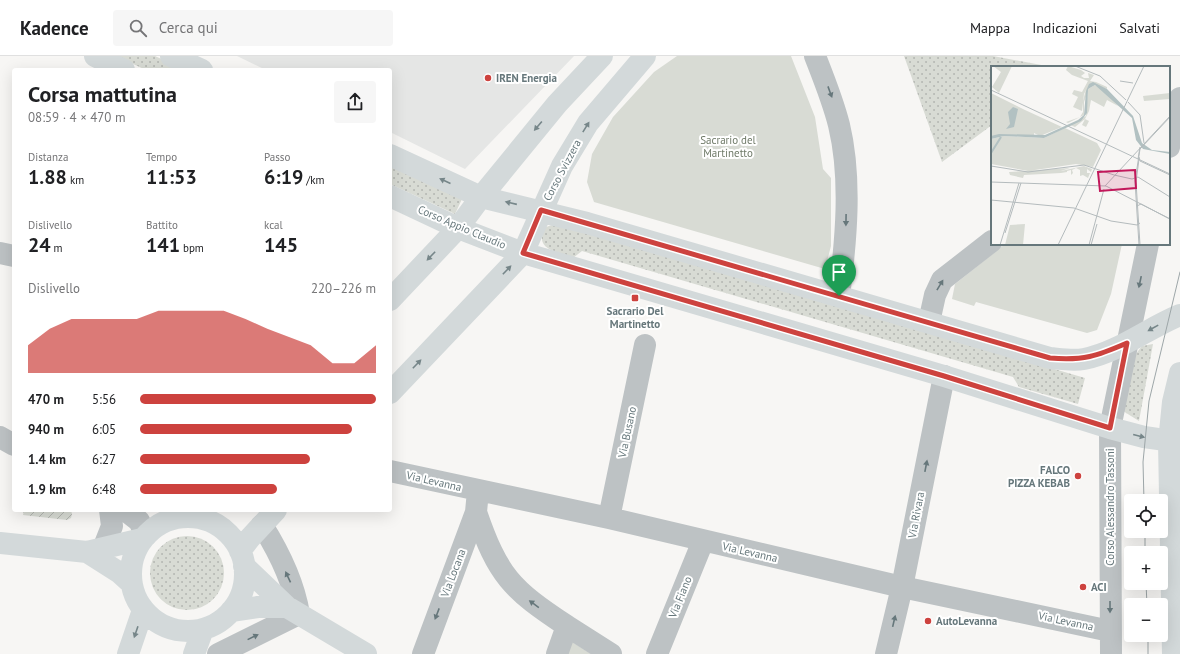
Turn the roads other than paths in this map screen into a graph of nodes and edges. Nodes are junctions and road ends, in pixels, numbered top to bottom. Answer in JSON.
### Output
{"nodes":[{"id":1,"x":95,"y":56,"type":"edge"},
{"id":2,"x":171,"y":56,"type":"edge"},
{"id":3,"x":602,"y":56,"type":"edge"},
{"id":4,"x":645,"y":56,"type":"edge"},
{"id":5,"x":815,"y":56,"type":"edge"},
{"id":6,"x":120,"y":68,"type":"edge"},
{"id":7,"x":198,"y":68,"type":"edge"},
{"id":8,"x":1180,"y":98,"type":"edge"},
{"id":9,"x":1172,"y":124,"type":"edge"},
{"id":10,"x":1170,"y":139,"type":"edge"},
{"id":11,"x":392,"y":156,"type":"edge"},
{"id":12,"x":481,"y":196,"type":"junction"},
{"id":13,"x":392,"y":197,"type":"edge"},
{"id":14,"x":541,"y":210,"type":"junction"},
{"id":15,"x":458,"y":228,"type":"junction"},
{"id":16,"x":991,"y":242,"type":"edge"},
{"id":17,"x":1148,"y":245,"type":"edge"},
{"id":18,"x":0,"y":252,"type":"edge"},
{"id":19,"x":523,"y":253,"type":"junction"},
{"id":20,"x":12,"y":255,"type":"edge"},
{"id":21,"x":839,"y":296,"type":"junction"},
{"id":22,"x":392,"y":298,"type":"edge"},
{"id":23,"x":1180,"y":315,"type":"edge"},
{"id":24,"x":929,"y":322,"type":"junction"},
{"id":25,"x":1127,"y":343,"type":"junction"},
{"id":26,"x":645,"y":345,"type":"dead end"},
{"id":27,"x":1180,"y":373,"type":"edge"},
{"id":28,"x":944,"y":376,"type":"junction"},
{"id":29,"x":392,"y":391,"type":"edge"},
{"id":30,"x":1110,"y":428,"type":"junction"},
{"id":31,"x":0,"y":436,"type":"edge"},
{"id":32,"x":1174,"y":442,"type":"edge"},
{"id":33,"x":12,"y":444,"type":"edge"},
{"id":34,"x":392,"y":471,"type":"edge"},
{"id":35,"x":478,"y":491,"type":"junction"},
{"id":36,"x":110,"y":512,"type":"edge"},
{"id":37,"x":128,"y":512,"type":"edge"},
{"id":38,"x":476,"y":512,"type":"junction"},
{"id":39,"x":196,"y":514,"type":"edge"},
{"id":40,"x":269,"y":518,"type":"edge"},
{"id":41,"x":609,"y":518,"type":"junction"},
{"id":42,"x":144,"y":537,"type":"junction"},
{"id":43,"x":703,"y":541,"type":"junction"},
{"id":44,"x":0,"y":543,"type":"edge"},
{"id":45,"x":95,"y":551,"type":"junction"},
{"id":46,"x":242,"y":559,"type":"junction"},
{"id":47,"x":131,"y":583,"type":"junction"},
{"id":48,"x":902,"y":587,"type":"junction"},
{"id":49,"x":143,"y":610,"type":"junction"},
{"id":50,"x":231,"y":611,"type":"junction"},
{"id":51,"x":293,"y":611,"type":"junction"},
{"id":52,"x":567,"y":626,"type":"junction"},
{"id":53,"x":203,"y":629,"type":"junction"},
{"id":54,"x":1110,"y":630,"type":"junction"},
{"id":55,"x":128,"y":654,"type":"edge"},
{"id":56,"x":194,"y":654,"type":"edge"},
{"id":57,"x":218,"y":654,"type":"edge"},
{"id":58,"x":366,"y":654,"type":"edge"},
{"id":59,"x":423,"y":654,"type":"edge"},
{"id":60,"x":557,"y":654,"type":"edge"},
{"id":61,"x":611,"y":654,"type":"edge"},
{"id":62,"x":657,"y":654,"type":"edge"},
{"id":63,"x":886,"y":654,"type":"edge"},
{"id":64,"x":1111,"y":654,"type":"edge"},
{"id":65,"x":1173,"y":654,"type":"edge"}],
"edges":[{"from":1,"to":6,"type":"street"},
{"from":2,"to":7,"type":"street"},
{"from":3,"to":12,"type":"street","one_way":true},
{"from":14,"to":4,"type":"street","name":"Corso Svizzera","one_way":true},
{"from":5,"to":21,"type":"street","one_way":true},
{"from":8,"to":9,"type":"street"},
{"from":9,"to":10,"type":"street"},
{"from":12,"to":11,"type":"street","one_way":true},
{"from":14,"to":12,"type":"street","one_way":true},
{"from":12,"to":15,"type":"street"},
{"from":13,"to":15,"type":"street","name":"Corso Appio Claudio"},
{"from":14,"to":19,"type":"street","name":"Corso Svizzera"},
{"from":14,"to":21,"type":"street"},
{"from":15,"to":19,"type":"street","name":"Corso Appio Claudio"},
{"from":15,"to":22,"type":"street","one_way":true},
{"from":24,"to":16,"type":"street","one_way":true},
{"from":17,"to":25,"type":"street","name":"Corso Alessandro Tassoni","one_way":true},
{"from":18,"to":20,"type":"street"},
{"from":19,"to":28,"type":"street","name":"Corso Appio Claudio"},
{"from":29,"to":19,"type":"street","name":"Corso Svizzera","one_way":true},
{"from":21,"to":24,"type":"street"},
{"from":23,"to":25,"type":"street","one_way":true},
{"from":24,"to":25,"type":"street"},
{"from":25,"to":30,"type":"street","name":"Corso Alessandro Tassoni"},
{"from":26,"to":41,"type":"street","name":"Via Busano"},
{"from":27,"to":32,"type":"street"},
{"from":28,"to":30,"type":"street","name":"Corso Appio Claudio"},
{"from":48,"to":28,"type":"street","name":"Via Rivara","one_way":true},
{"from":30,"to":32,"type":"street","name":"Corso Appio Claudio","one_way":true},
{"from":30,"to":54,"type":"street","name":"Corso Alessandro Tassoni","one_way":true},
{"from":31,"to":33,"type":"street"},
{"from":32,"to":65,"type":"street"},
{"from":34,"to":35,"type":"street","name":"Via Levanna"},
{"from":35,"to":38,"type":"street","name":"Via Locana"},
{"from":35,"to":41,"type":"street","name":"Via Levanna"},
{"from":36,"to":45,"type":"street"},
{"from":37,"to":42,"type":"street"},
{"from":52,"to":38,"type":"street","one_way":true},
{"from":38,"to":59,"type":"street","name":"Via Locana","one_way":true},
{"from":39,"to":42,"type":"street"},
{"from":39,"to":46,"type":"street"},
{"from":40,"to":46,"type":"street"},
{"from":51,"to":40,"type":"street","one_way":true},
{"from":41,"to":43,"type":"street","name":"Via Levanna"},
{"from":42,"to":45,"type":"street"},
{"from":42,"to":47,"type":"street"},
{"from":43,"to":48,"type":"street","name":"Via Levanna"},
{"from":43,"to":62,"type":"street","name":"Via Fiano"},
{"from":44,"to":45,"type":"street"},
{"from":45,"to":47,"type":"street"},
{"from":46,"to":50,"type":"street"},
{"from":46,"to":51,"type":"street"},
{"from":47,"to":49,"type":"street"},
{"from":48,"to":54,"type":"street","name":"Via Levanna"},
{"from":63,"to":48,"type":"street","name":"Via Rivara","one_way":true},
{"from":49,"to":53,"type":"street"},
{"from":49,"to":55,"type":"street","one_way":true},
{"from":50,"to":51,"type":"street"},
{"from":50,"to":53,"type":"street"},
{"from":57,"to":51,"type":"street","one_way":true},
{"from":51,"to":58,"type":"street"},
{"from":52,"to":60,"type":"street"},
{"from":52,"to":61,"type":"street"},
{"from":53,"to":56,"type":"street"},
{"from":54,"to":64,"type":"street","name":"Corso Alessandro Tassoni"}]}
